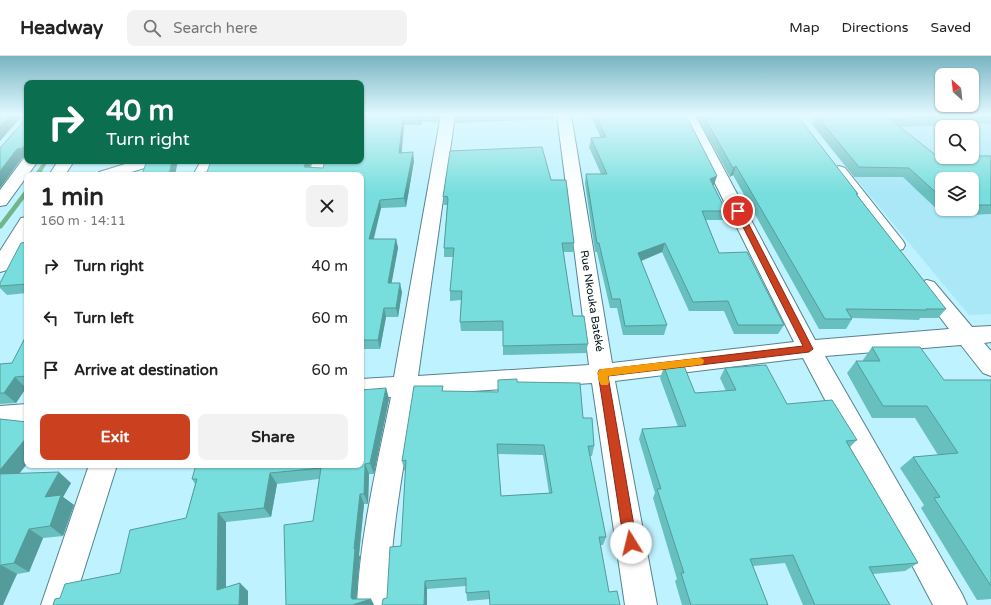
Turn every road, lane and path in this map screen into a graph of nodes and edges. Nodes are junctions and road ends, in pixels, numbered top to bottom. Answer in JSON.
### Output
{"nodes":[{"id":1,"x":444,"y":141,"type":"edge"},
{"id":2,"x":568,"y":141,"type":"edge"},
{"id":3,"x":701,"y":141,"type":"edge"},
{"id":4,"x":829,"y":159,"type":"edge"},
{"id":5,"x":28,"y":164,"type":"edge"},
{"id":6,"x":130,"y":165,"type":"edge"},
{"id":7,"x":112,"y":172,"type":"edge"},
{"id":8,"x":0,"y":201,"type":"edge"},
{"id":9,"x":24,"y":227,"type":"edge"},
{"id":10,"x":0,"y":266,"type":"edge"},
{"id":11,"x":991,"y":334,"type":"edge"},
{"id":12,"x":965,"y":336,"type":"junction"},
{"id":13,"x":809,"y":349,"type":"junction"},
{"id":14,"x":991,"y":367,"type":"edge"},
{"id":15,"x":602,"y":373,"type":"junction"},
{"id":16,"x":405,"y":385,"type":"junction"},
{"id":17,"x":364,"y":389,"type":"edge"},
{"id":18,"x":24,"y":415,"type":"edge"},
{"id":19,"x":0,"y":417,"type":"edge"},
{"id":20,"x":102,"y":468,"type":"edge"},
{"id":21,"x":57,"y":605,"type":"edge"},
{"id":22,"x":373,"y":605,"type":"edge"},
{"id":23,"x":641,"y":605,"type":"edge"},
{"id":24,"x":951,"y":605,"type":"edge"}],
"edges":[{"from":1,"to":16,"type":"street"},
{"from":2,"to":15,"type":"street","name":"Rue Nkouka Batéké"},
{"from":3,"to":13,"type":"street"},
{"from":4,"to":12,"type":"street"},
{"from":5,"to":8,"type":"street"},
{"from":6,"to":7,"type":"street"},
{"from":9,"to":10,"type":"street"},
{"from":11,"to":12,"type":"street"},
{"from":12,"to":13,"type":"street"},
{"from":12,"to":14,"type":"street"},
{"from":13,"to":15,"type":"street"},
{"from":13,"to":24,"type":"street"},
{"from":15,"to":16,"type":"street"},
{"from":15,"to":23,"type":"street","name":"Rue Nkouka Batéké"},
{"from":16,"to":17,"type":"street"},
{"from":16,"to":22,"type":"street"},
{"from":18,"to":19,"type":"street"},
{"from":20,"to":21,"type":"street"}]}
